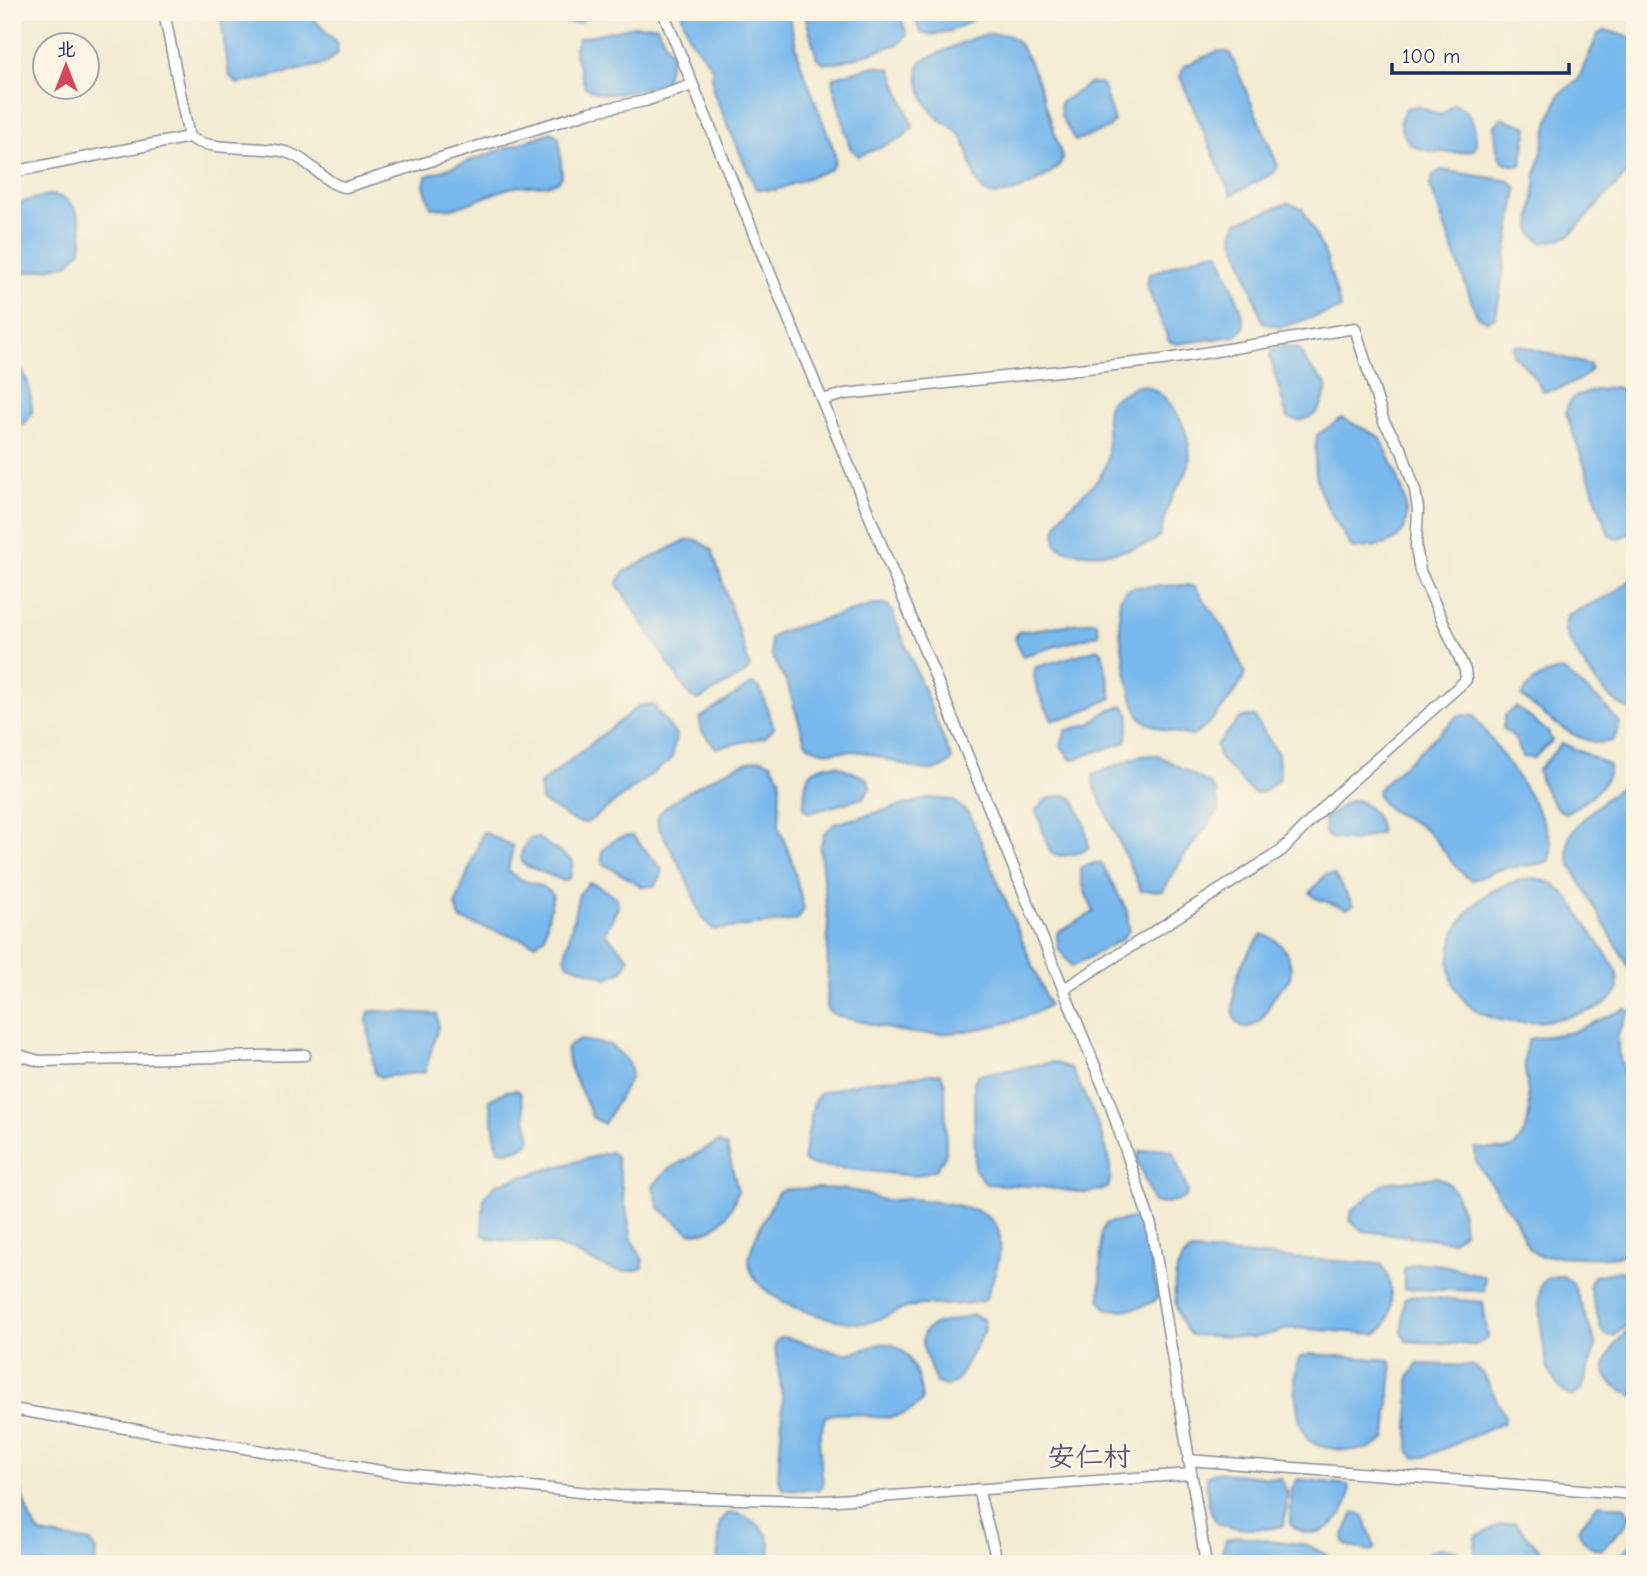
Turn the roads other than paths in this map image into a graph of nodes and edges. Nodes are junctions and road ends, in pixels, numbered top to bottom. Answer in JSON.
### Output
{"nodes":[{"id":1,"x":164,"y":12,"type":"edge"},
{"id":2,"x":663,"y":12,"type":"edge"},
{"id":3,"x":692,"y":85,"type":"junction"},
{"id":4,"x":189,"y":137,"type":"junction"},
{"id":5,"x":12,"y":172,"type":"edge"},
{"id":6,"x":822,"y":400,"type":"junction"},
{"id":7,"x":1064,"y":989,"type":"junction"},
{"id":8,"x":12,"y":1053,"type":"edge"},
{"id":9,"x":305,"y":1055,"type":"dead end"},
{"id":10,"x":12,"y":1409,"type":"edge"},
{"id":11,"x":1188,"y":1460,"type":"junction"},
{"id":12,"x":1190,"y":1474,"type":"junction"},
{"id":13,"x":978,"y":1489,"type":"junction"},
{"id":14,"x":1635,"y":1494,"type":"edge"},
{"id":15,"x":998,"y":1564,"type":"edge"},
{"id":16,"x":1206,"y":1564,"type":"edge"}],
"edges":[{"from":1,"to":4,"type":"street"},
{"from":2,"to":3,"type":"street"},
{"from":3,"to":4,"type":"street"},
{"from":3,"to":6,"type":"street"},
{"from":4,"to":5,"type":"street"},
{"from":6,"to":7,"type":"street"},
{"from":6,"to":7,"type":"street"},
{"from":7,"to":11,"type":"street"},
{"from":8,"to":9,"type":"street"},
{"from":10,"to":13,"type":"street"},
{"from":11,"to":12,"type":"street"},
{"from":11,"to":14,"type":"street"},
{"from":12,"to":13,"type":"street"},
{"from":12,"to":16,"type":"street"},
{"from":13,"to":15,"type":"street"}]}
